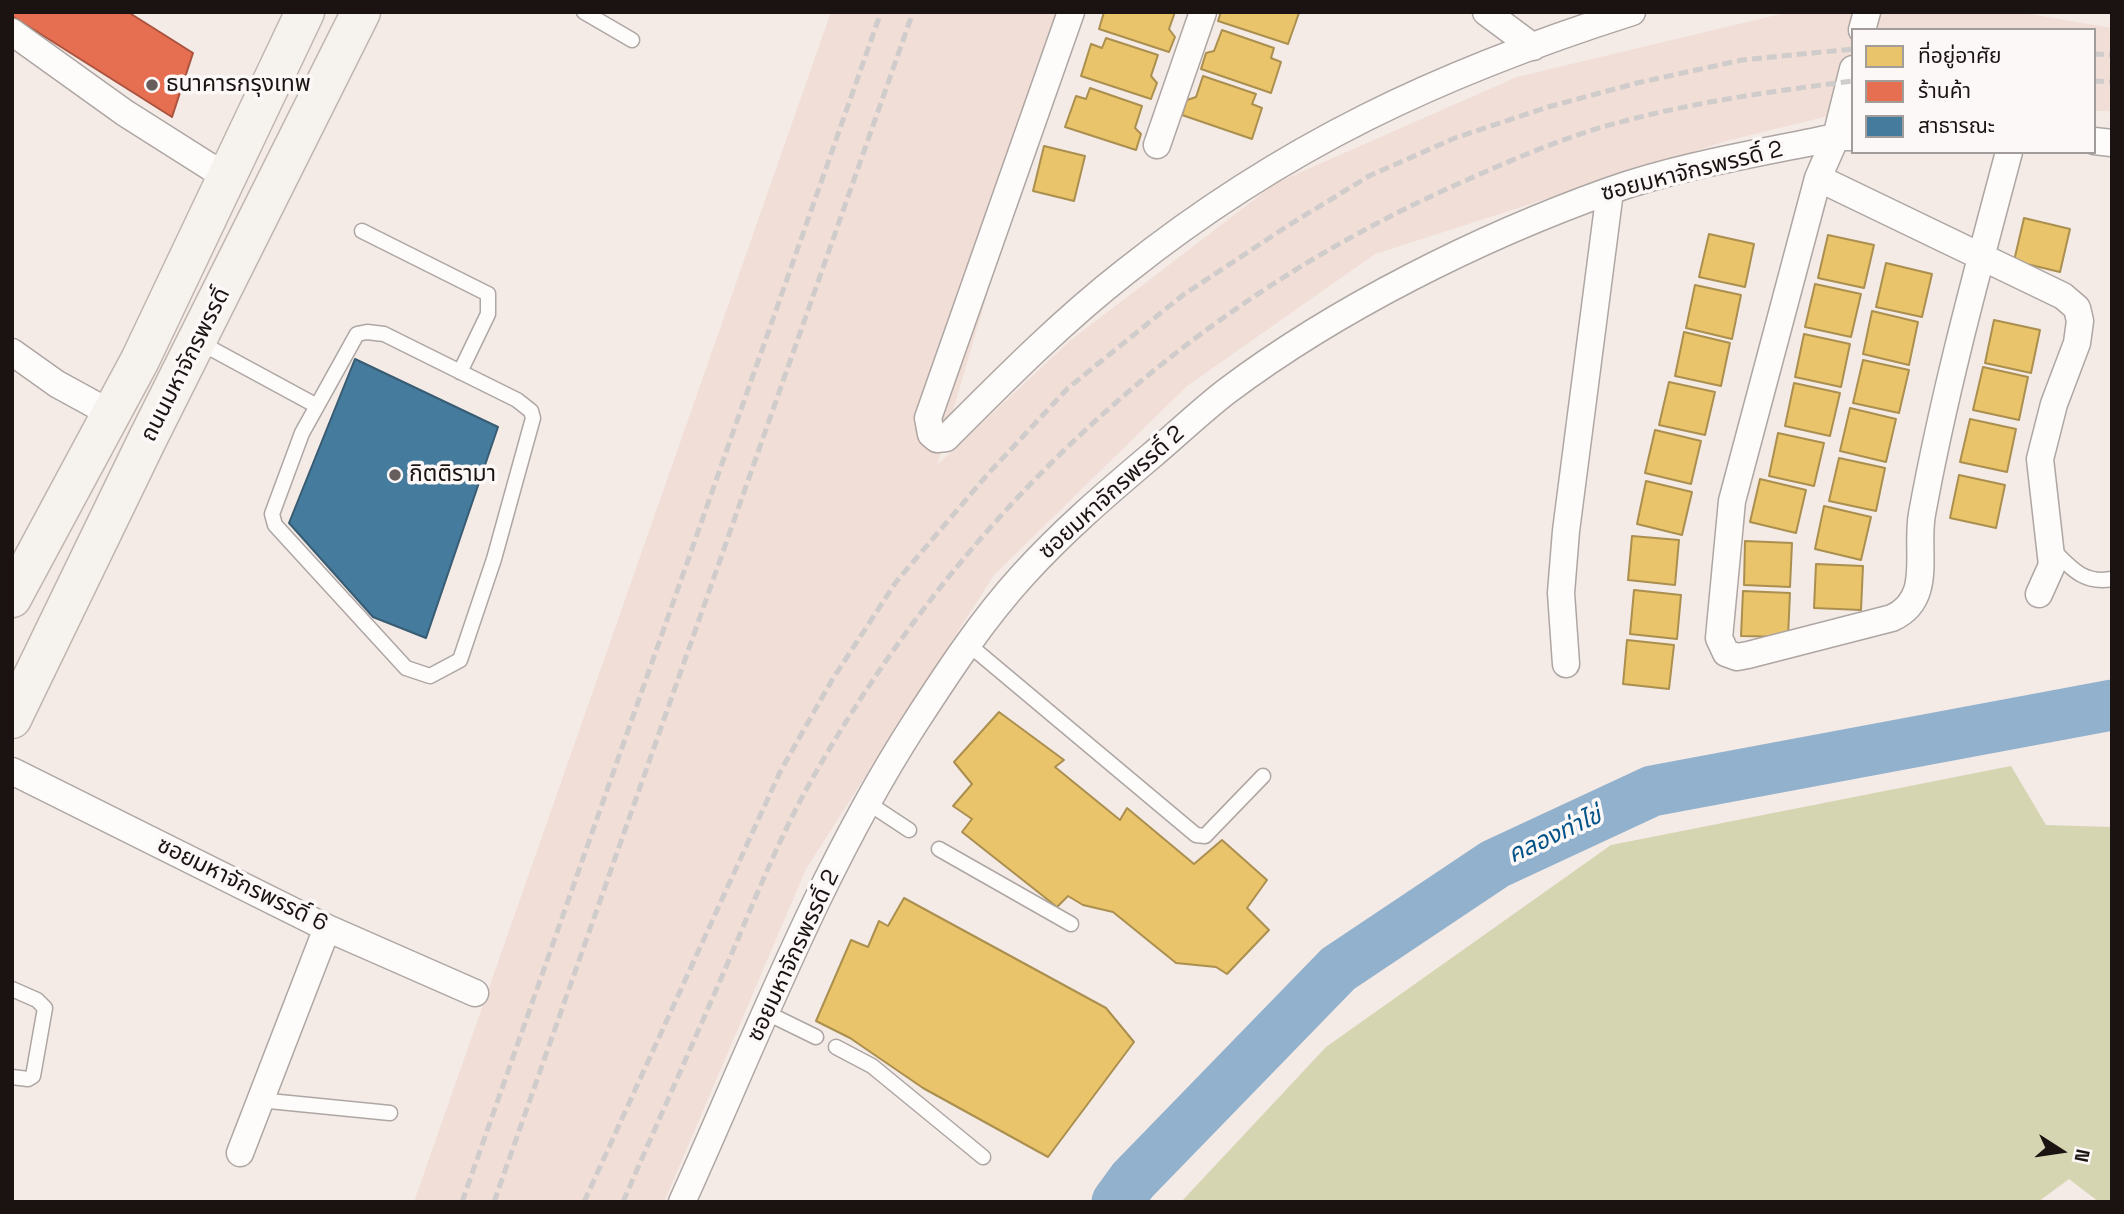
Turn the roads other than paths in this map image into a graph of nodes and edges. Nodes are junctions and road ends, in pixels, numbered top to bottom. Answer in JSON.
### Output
{"nodes":[{"id":1,"x":305,"y":12,"type":"edge"},
{"id":2,"x":362,"y":12,"type":"edge"},
{"id":3,"x":584,"y":12,"type":"edge"},
{"id":4,"x":1070,"y":12,"type":"edge"},
{"id":5,"x":1203,"y":12,"type":"edge"},
{"id":6,"x":1486,"y":12,"type":"edge"},
{"id":7,"x":1632,"y":12,"type":"edge"},
{"id":8,"x":12,"y":32,"type":"edge"},
{"id":9,"x":632,"y":40,"type":"dead end"},
{"id":10,"x":1533,"y":47,"type":"junction"},
{"id":11,"x":1851,"y":84,"type":"edge"},
{"id":12,"x":1844,"y":137,"type":"edge"},
{"id":13,"x":1157,"y":145,"type":"dead end"},
{"id":14,"x":2008,"y":154,"type":"edge"},
{"id":15,"x":226,"y":177,"type":"junction"},
{"id":16,"x":1818,"y":178,"type":"junction"},
{"id":17,"x":1609,"y":191,"type":"junction"},
{"id":18,"x":362,"y":231,"type":"dead end"},
{"id":19,"x":1982,"y":256,"type":"junction"},
{"id":20,"x":199,"y":342,"type":"junction"},
{"id":21,"x":12,"y":352,"type":"edge"},
{"id":22,"x":460,"y":372,"type":"junction"},
{"id":23,"x":317,"y":406,"type":"junction"},
{"id":24,"x":110,"y":413,"type":"junction"},
{"id":25,"x":2051,"y":548,"type":"junction"},
{"id":26,"x":2112,"y":579,"type":"edge"},
{"id":27,"x":2039,"y":594,"type":"dead end"},
{"id":28,"x":12,"y":598,"type":"edge"},
{"id":29,"x":968,"y":644,"type":"junction"},
{"id":30,"x":1566,"y":664,"type":"dead end"},
{"id":31,"x":12,"y":719,"type":"edge"},
{"id":32,"x":12,"y":771,"type":"edge"},
{"id":33,"x":1263,"y":776,"type":"dead end"},
{"id":34,"x":868,"y":803,"type":"junction"},
{"id":35,"x":909,"y":830,"type":"dead end"},
{"id":36,"x":939,"y":849,"type":"dead end"},
{"id":37,"x":1071,"y":924,"type":"dead end"},
{"id":38,"x":327,"y":928,"type":"junction"},
{"id":39,"x":12,"y":989,"type":"edge"},
{"id":40,"x":475,"y":993,"type":"dead end"},
{"id":41,"x":767,"y":1013,"type":"junction"},
{"id":42,"x":816,"y":1037,"type":"dead end"},
{"id":43,"x":836,"y":1047,"type":"dead end"},
{"id":44,"x":12,"y":1077,"type":"edge"},
{"id":45,"x":260,"y":1100,"type":"junction"},
{"id":46,"x":390,"y":1113,"type":"dead end"},
{"id":47,"x":240,"y":1153,"type":"dead end"},
{"id":48,"x":983,"y":1157,"type":"dead end"},
{"id":49,"x":682,"y":1202,"type":"edge"}],
"edges":[{"from":1,"to":15,"type":"main road","name":"ถนนมหาจักรพรรดิ์"},
{"from":2,"to":20,"type":"main road","name":"ถนนมหาจักรพรรดิ์"},
{"from":3,"to":9,"type":"lane"},
{"from":4,"to":10,"type":"street"},
{"from":5,"to":13,"type":"street"},
{"from":6,"to":10,"type":"street"},
{"from":7,"to":10,"type":"street"},
{"from":8,"to":15,"type":"street"},
{"from":11,"to":12,"type":"street"},
{"from":12,"to":16,"type":"street"},
{"from":12,"to":17,"type":"street","name":"ซอยมหาจักรพรรดิ์ 2"},
{"from":14,"to":19,"type":"street"},
{"from":15,"to":24,"type":"main road","name":"ถนนมหาจักรพรรดิ์"},
{"from":16,"to":19,"type":"street"},
{"from":16,"to":19,"type":"street"},
{"from":17,"to":29,"type":"street","name":"ซอยมหาจักรพรรดิ์ 2"},
{"from":17,"to":30,"type":"street"},
{"from":18,"to":22,"type":"lane"},
{"from":19,"to":25,"type":"street"},
{"from":20,"to":23,"type":"lane"},
{"from":20,"to":31,"type":"main road","name":"ถนนมหาจักรพรรดิ์"},
{"from":21,"to":24,"type":"street"},
{"from":22,"to":23,"type":"lane"},
{"from":22,"to":23,"type":"lane"},
{"from":24,"to":28,"type":"main road","name":"ถนนมหาจักรพรรดิ์"},
{"from":25,"to":26,"type":"lane"},
{"from":25,"to":27,"type":"street"},
{"from":29,"to":33,"type":"lane"},
{"from":29,"to":34,"type":"street","name":"ซอยมหาจักรพรรดิ์ 2"},
{"from":32,"to":38,"type":"street","name":"ซอยมหาจักรพรรดิ์ 6"},
{"from":34,"to":35,"type":"lane"},
{"from":34,"to":41,"type":"street","name":"ซอยมหาจักรพรรดิ์ 2"},
{"from":36,"to":37,"type":"lane"},
{"from":38,"to":40,"type":"street","name":"ซอยมหาจักรพรรดิ์ 6"},
{"from":38,"to":45,"type":"street"},
{"from":39,"to":44,"type":"lane"},
{"from":41,"to":42,"type":"lane"},
{"from":41,"to":49,"type":"street","name":"ซอยมหาจักรพรรดิ์ 2"},
{"from":43,"to":48,"type":"lane"},
{"from":45,"to":46,"type":"lane"},
{"from":45,"to":47,"type":"street"}]}
